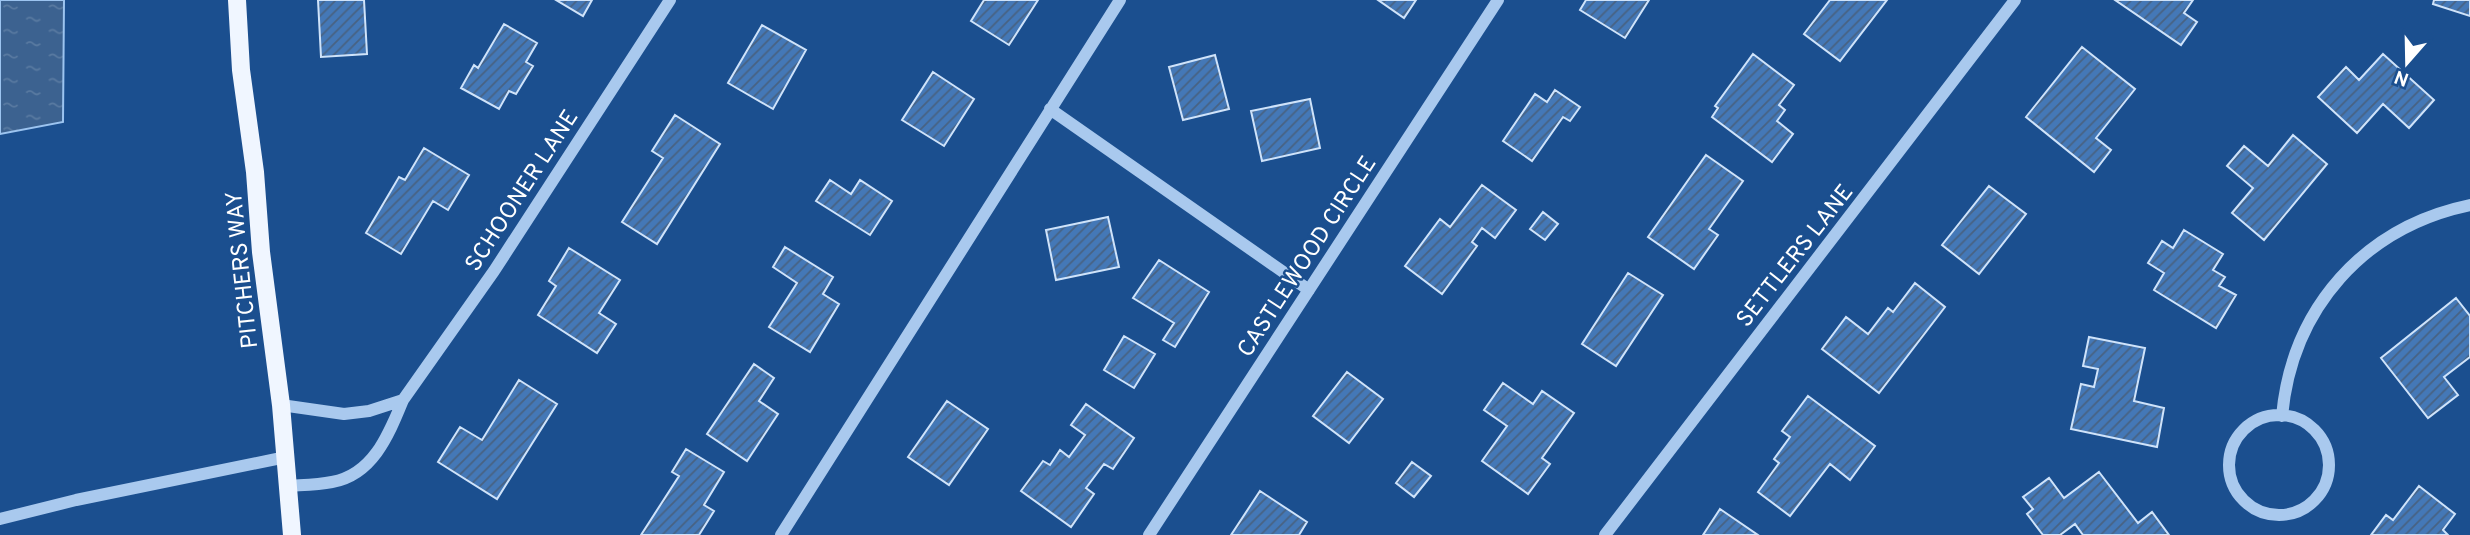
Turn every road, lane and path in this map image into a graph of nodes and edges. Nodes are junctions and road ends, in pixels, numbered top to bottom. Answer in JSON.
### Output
{"nodes":[{"id":1,"x":237,"y":0,"type":"edge"},
{"id":2,"x":670,"y":0,"type":"edge"},
{"id":3,"x":1120,"y":0,"type":"edge"},
{"id":4,"x":1498,"y":0,"type":"edge"},
{"id":5,"x":2015,"y":0,"type":"edge"},
{"id":6,"x":1050,"y":109,"type":"junction"},
{"id":7,"x":2470,"y":205,"type":"edge"},
{"id":8,"x":1309,"y":290,"type":"junction"},
{"id":9,"x":403,"y":400,"type":"junction"},
{"id":10,"x":281,"y":405,"type":"junction"},
{"id":11,"x":2282,"y":416,"type":"junction"},
{"id":12,"x":286,"y":457,"type":"junction"},
{"id":13,"x":288,"y":486,"type":"junction"},
{"id":14,"x":0,"y":519,"type":"edge"},
{"id":15,"x":292,"y":535,"type":"edge"},
{"id":16,"x":780,"y":535,"type":"edge"},
{"id":17,"x":1149,"y":535,"type":"edge"},
{"id":18,"x":1605,"y":535,"type":"edge"}],
"edges":[{"from":1,"to":10,"type":"main road","name":"PITCHERS WAY"},
{"from":2,"to":9,"type":"street","name":"SCHOONER LANE"},
{"from":3,"to":6,"type":"street"},
{"from":4,"to":8,"type":"street","name":"CASTLEWOOD CIRCLE"},
{"from":5,"to":18,"type":"street","name":"SETTLERS LANE"},
{"from":6,"to":8,"type":"street"},
{"from":6,"to":16,"type":"street"},
{"from":7,"to":11,"type":"street"},
{"from":8,"to":17,"type":"street","name":"CASTLEWOOD CIRCLE"},
{"from":9,"to":10,"type":"street"},
{"from":9,"to":13,"type":"street","name":"SCHOONER LANE"},
{"from":10,"to":12,"type":"main road","name":"PITCHERS WAY"},
{"from":11,"to":11,"type":"street"},
{"from":12,"to":13,"type":"main road","name":"PITCHERS WAY"},
{"from":12,"to":14,"type":"street"},
{"from":13,"to":15,"type":"main road","name":"PITCHERS WAY"}]}
